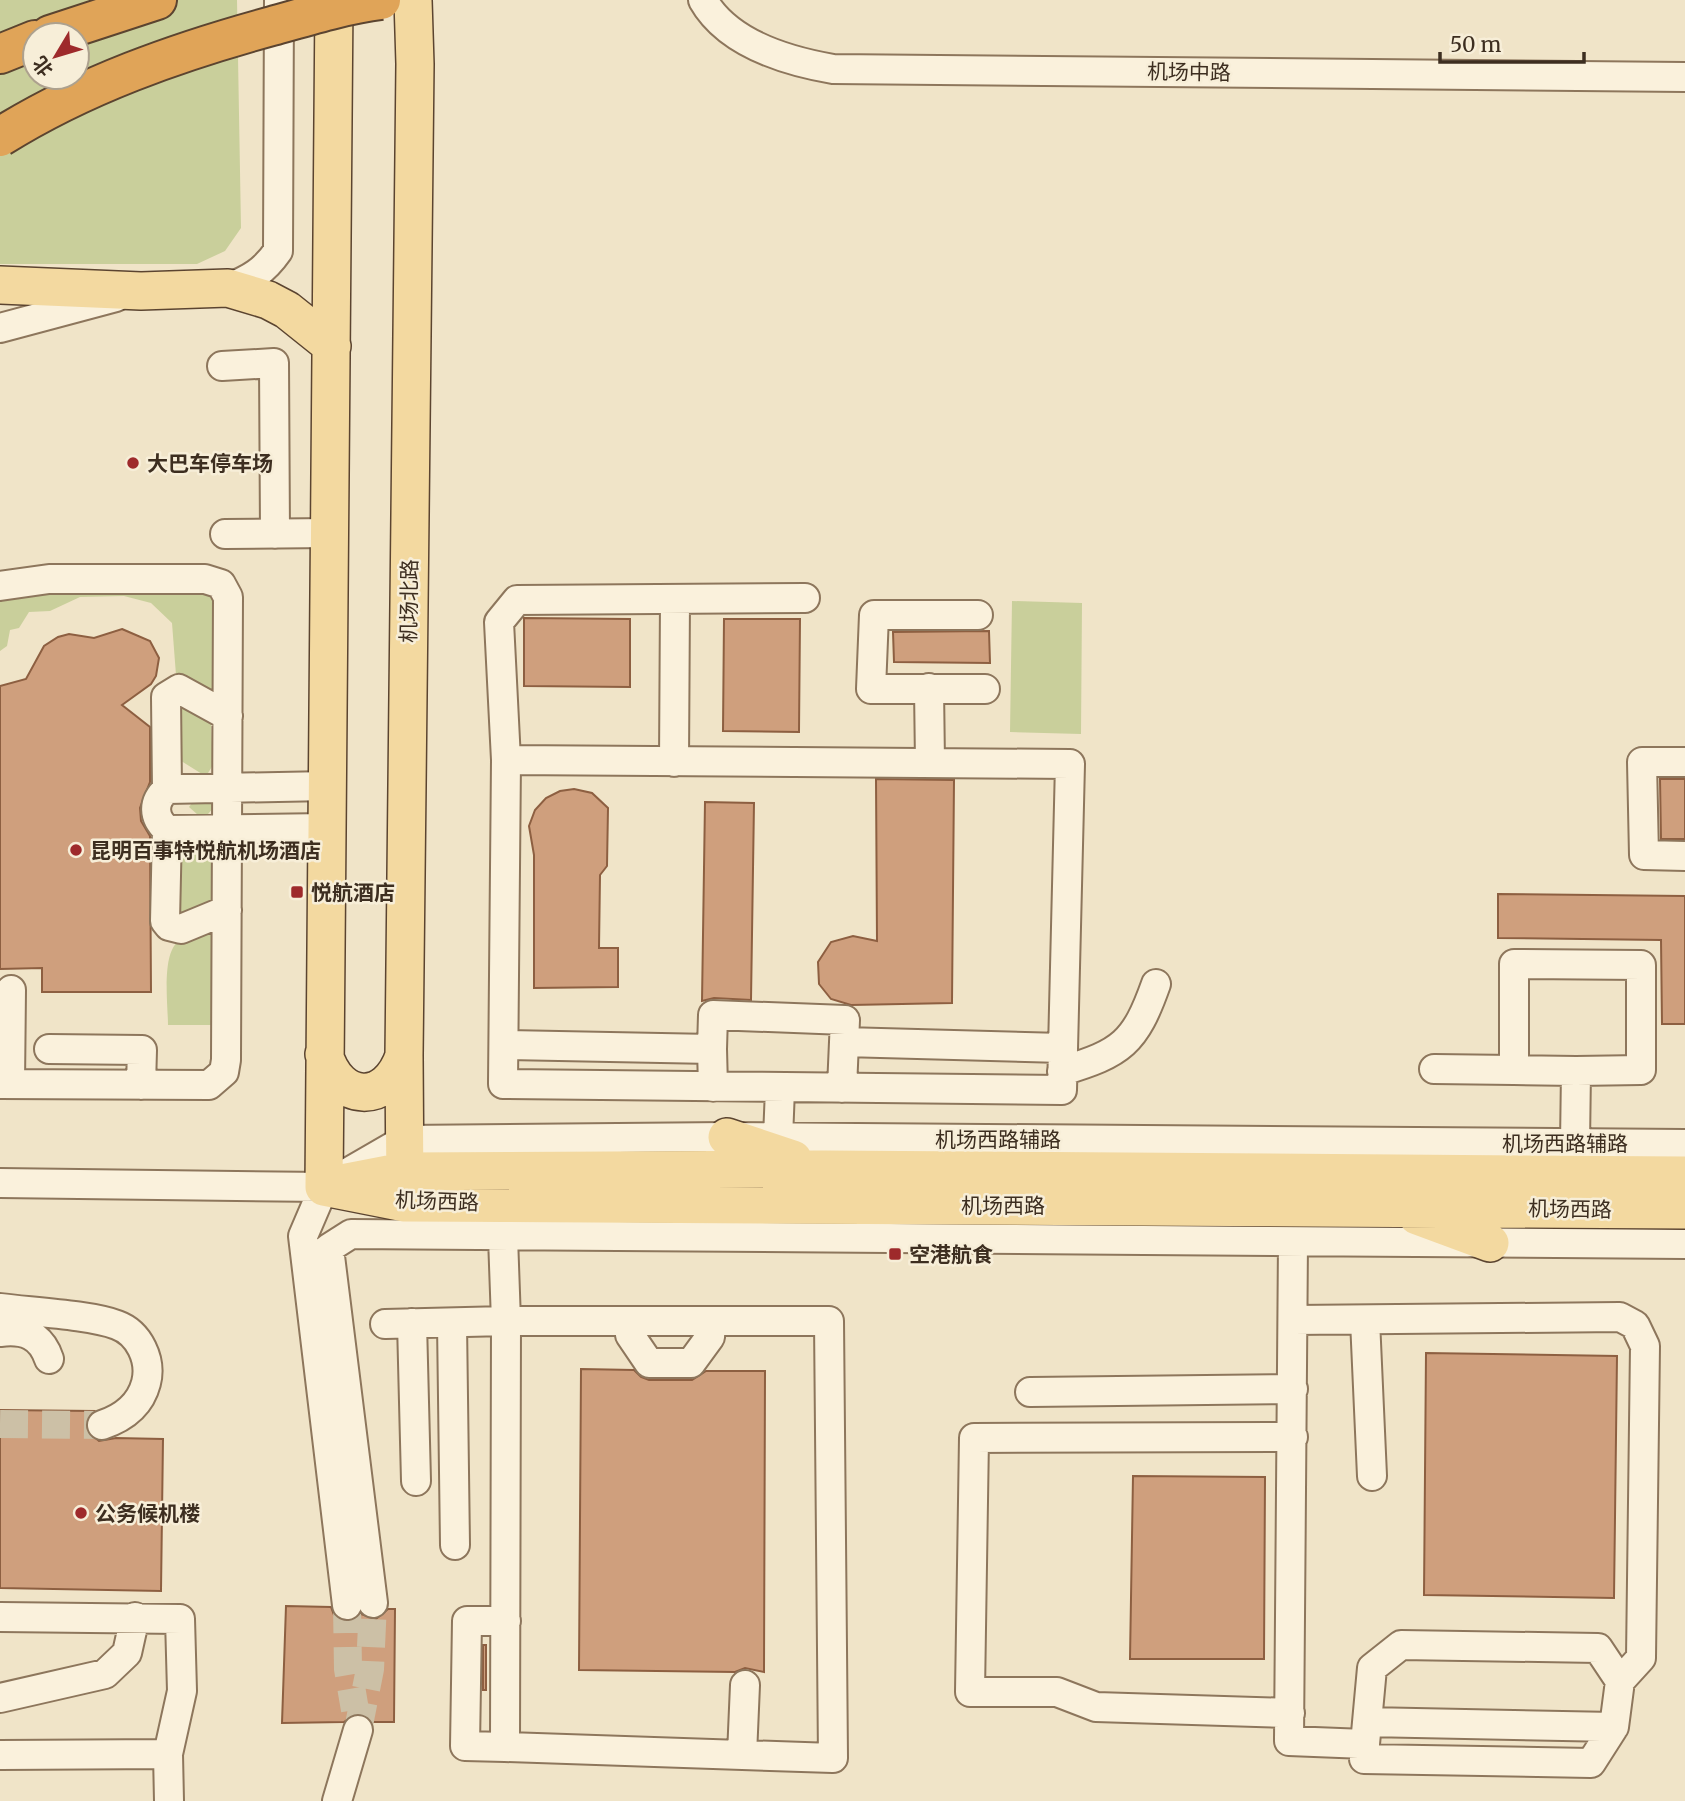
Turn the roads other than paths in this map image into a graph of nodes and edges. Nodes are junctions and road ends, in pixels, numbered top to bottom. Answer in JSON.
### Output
{"nodes":[{"id":1,"x":157,"y":0,"type":"edge"},
{"id":2,"x":279,"y":0,"type":"edge"},
{"id":3,"x":334,"y":0,"type":"edge"},
{"id":4,"x":381,"y":0,"type":"edge"},
{"id":5,"x":413,"y":0,"type":"edge"},
{"id":6,"x":701,"y":3,"type":"edge"},
{"id":7,"x":91,"y":22,"type":"edge"},
{"id":8,"x":21,"y":46,"type":"edge"},
{"id":9,"x":0,"y":54,"type":"edge"},
{"id":10,"x":1685,"y":77,"type":"edge"},
{"id":11,"x":0,"y":137,"type":"edge"},
{"id":12,"x":0,"y":285,"type":"edge"},
{"id":13,"x":228,"y":288,"type":"junction"},
{"id":14,"x":141,"y":291,"type":"junction"},
{"id":15,"x":0,"y":328,"type":"edge"},
{"id":16,"x":332,"y":346,"type":"junction"},
{"id":17,"x":222,"y":366,"type":"dead end"},
{"id":18,"x":330,"y":533,"type":"junction"},
{"id":19,"x":225,"y":534,"type":"dead end"},
{"id":20,"x":275,"y":534,"type":"junction"},
{"id":21,"x":0,"y":586,"type":"edge"},
{"id":22,"x":805,"y":598,"type":"dead end"},
{"id":23,"x":675,"y":599,"type":"junction"},
{"id":24,"x":978,"y":615,"type":"dead end"},
{"id":25,"x":244,"y":652,"type":"dead end"},
{"id":26,"x":929,"y":688,"type":"junction"},
{"id":27,"x":985,"y":689,"type":"dead end"},
{"id":28,"x":228,"y":716,"type":"junction"},
{"id":29,"x":228,"y":746,"type":"junction"},
{"id":30,"x":506,"y":760,"type":"junction"},
{"id":31,"x":674,"y":762,"type":"junction"},
{"id":32,"x":1685,"y":762,"type":"edge"},
{"id":33,"x":930,"y":763,"type":"junction"},
{"id":34,"x":328,"y":786,"type":"junction"},
{"id":35,"x":228,"y":787,"type":"junction"},
{"id":36,"x":167,"y":789,"type":"junction"},
{"id":37,"x":227,"y":828,"type":"junction"},
{"id":38,"x":328,"y":828,"type":"junction"},
{"id":39,"x":167,"y":830,"type":"junction"},
{"id":40,"x":1685,"y":856,"type":"edge"},
{"id":41,"x":227,"y":910,"type":"junction"},
{"id":42,"x":1156,"y":984,"type":"dead end"},
{"id":43,"x":10,"y":989,"type":"dead end"},
{"id":44,"x":844,"y":1042,"type":"junction"},
{"id":45,"x":504,"y":1045,"type":"junction"},
{"id":46,"x":49,"y":1049,"type":"dead end"},
{"id":47,"x":712,"y":1049,"type":"junction"},
{"id":48,"x":324,"y":1054,"type":"junction"},
{"id":49,"x":404,"y":1056,"type":"junction"},
{"id":50,"x":1062,"y":1059,"type":"junction"},
{"id":51,"x":1434,"y":1069,"type":"dead end"},
{"id":52,"x":1514,"y":1070,"type":"junction"},
{"id":53,"x":1576,"y":1071,"type":"junction"},
{"id":54,"x":5,"y":1084,"type":"edge"},
{"id":55,"x":141,"y":1085,"type":"junction"},
{"id":56,"x":713,"y":1087,"type":"junction"},
{"id":57,"x":842,"y":1088,"type":"junction"},
{"id":58,"x":780,"y":1089,"type":"junction"},
{"id":59,"x":727,"y":1138,"type":"junction"},
{"id":60,"x":778,"y":1138,"type":"junction"},
{"id":61,"x":1575,"y":1143,"type":"junction"},
{"id":62,"x":1685,"y":1144,"type":"edge"},
{"id":63,"x":824,"y":1169,"type":"junction"},
{"id":64,"x":404,"y":1171,"type":"junction"},
{"id":65,"x":1685,"y":1175,"type":"edge"},
{"id":66,"x":0,"y":1183,"type":"edge"},
{"id":67,"x":324,"y":1187,"type":"junction"},
{"id":68,"x":1393,"y":1207,"type":"junction"},
{"id":69,"x":1685,"y":1210,"type":"edge"},
{"id":70,"x":503,"y":1237,"type":"junction"},
{"id":71,"x":1293,"y":1242,"type":"junction"},
{"id":72,"x":1490,"y":1243,"type":"junction"},
{"id":73,"x":1685,"y":1244,"type":"edge"},
{"id":74,"x":0,"y":1308,"type":"edge"},
{"id":75,"x":1365,"y":1320,"type":"junction"},
{"id":76,"x":506,"y":1321,"type":"junction"},
{"id":77,"x":1294,"y":1321,"type":"junction"},
{"id":78,"x":629,"y":1322,"type":"junction"},
{"id":79,"x":711,"y":1322,"type":"junction"},
{"id":80,"x":452,"y":1323,"type":"junction"},
{"id":81,"x":0,"y":1332,"type":"edge"},
{"id":82,"x":49,"y":1359,"type":"dead end"},
{"id":83,"x":1293,"y":1389,"type":"junction"},
{"id":84,"x":1030,"y":1392,"type":"dead end"},
{"id":85,"x":102,"y":1425,"type":"tunnel mouth"},
{"id":86,"x":1293,"y":1437,"type":"junction"},
{"id":87,"x":1372,"y":1476,"type":"dead end"},
{"id":88,"x":416,"y":1481,"type":"dead end"},
{"id":89,"x":455,"y":1545,"type":"dead end"},
{"id":90,"x":0,"y":1617,"type":"edge"},
{"id":91,"x":135,"y":1617,"type":"junction"},
{"id":92,"x":506,"y":1621,"type":"junction"},
{"id":93,"x":1620,"y":1681,"type":"junction"},
{"id":94,"x":745,"y":1685,"type":"dead end"},
{"id":95,"x":0,"y":1698,"type":"edge"},
{"id":96,"x":1290,"y":1713,"type":"junction"},
{"id":97,"x":1614,"y":1727,"type":"junction"},
{"id":98,"x":358,"y":1730,"type":"tunnel mouth"},
{"id":99,"x":1366,"y":1733,"type":"junction"},
{"id":100,"x":505,"y":1747,"type":"junction"},
{"id":101,"x":168,"y":1754,"type":"junction"},
{"id":102,"x":0,"y":1755,"type":"edge"},
{"id":103,"x":742,"y":1755,"type":"junction"},
{"id":104,"x":169,"y":1801,"type":"edge"},
{"id":105,"x":337,"y":1801,"type":"edge"}],
"edges":[{"from":1,"to":7,"type":"highway"},
{"from":2,"to":13,"type":"street"},
{"from":3,"to":16,"type":"main road"},
{"from":4,"to":11,"type":"highway","bridge":true},
{"from":5,"to":49,"type":"main road","name":"机场北路"},
{"from":6,"to":10,"type":"street","name":"机场中路"},
{"from":8,"to":9,"type":"highway"},
{"from":12,"to":14,"type":"main road"},
{"from":13,"to":14,"type":"main road"},
{"from":13,"to":16,"type":"main road"},
{"from":14,"to":15,"type":"street"},
{"from":16,"to":18,"type":"main road"},
{"from":17,"to":20,"type":"street"},
{"from":18,"to":20,"type":"street"},
{"from":18,"to":34,"type":"main road"},
{"from":19,"to":20,"type":"street"},
{"from":21,"to":28,"type":"street"},
{"from":22,"to":23,"type":"street"},
{"from":23,"to":30,"type":"street"},
{"from":23,"to":31,"type":"street"},
{"from":24,"to":26,"type":"street"},
{"from":25,"to":29,"type":"street"},
{"from":26,"to":27,"type":"street"},
{"from":26,"to":33,"type":"street"},
{"from":28,"to":29,"type":"street"},
{"from":28,"to":36,"type":"street"},
{"from":29,"to":35,"type":"street"},
{"from":30,"to":31,"type":"street"},
{"from":30,"to":45,"type":"street"},
{"from":31,"to":33,"type":"street"},
{"from":32,"to":40,"type":"street"},
{"from":33,"to":50,"type":"street"},
{"from":34,"to":35,"type":"street"},
{"from":34,"to":38,"type":"main road"},
{"from":35,"to":36,"type":"street"},
{"from":35,"to":37,"type":"street"},
{"from":36,"to":39,"type":"street"},
{"from":37,"to":38,"type":"street"},
{"from":37,"to":39,"type":"street"},
{"from":37,"to":41,"type":"street"},
{"from":38,"to":48,"type":"main road"},
{"from":39,"to":41,"type":"street"},
{"from":41,"to":55,"type":"street"},
{"from":42,"to":50,"type":"street"},
{"from":43,"to":54,"type":"street"},
{"from":44,"to":47,"type":"street"},
{"from":44,"to":50,"type":"street"},
{"from":44,"to":57,"type":"street"},
{"from":45,"to":47,"type":"street"},
{"from":45,"to":56,"type":"street"},
{"from":46,"to":55,"type":"street"},
{"from":47,"to":56,"type":"street"},
{"from":48,"to":49,"type":"main road"},
{"from":48,"to":67,"type":"main road"},
{"from":49,"to":64,"type":"main road","name":"机场北路"},
{"from":50,"to":57,"type":"street"},
{"from":51,"to":52,"type":"street"},
{"from":52,"to":53,"type":"street"},
{"from":52,"to":53,"type":"street"},
{"from":53,"to":61,"type":"street"},
{"from":54,"to":55,"type":"street"},
{"from":56,"to":58,"type":"street"},
{"from":57,"to":58,"type":"street"},
{"from":58,"to":60,"type":"street"},
{"from":59,"to":60,"type":"street","name":"机场西路辅路"},
{"from":59,"to":63,"type":"main road"},
{"from":59,"to":64,"type":"street","name":"机场西路辅路"},
{"from":60,"to":61,"type":"street","name":"机场西路辅路"},
{"from":61,"to":62,"type":"street","name":"机场西路辅路"},
{"from":63,"to":64,"type":"main road","name":"机场西路"},
{"from":63,"to":65,"type":"main road","name":"机场西路"},
{"from":64,"to":67,"type":"main road","name":"机场西路"},
{"from":64,"to":67,"type":"street"},
{"from":64,"to":68,"type":"main road","name":"机场西路"},
{"from":66,"to":67,"type":"street","name":"机场西路"},
{"from":67,"to":70,"type":"street"},
{"from":68,"to":69,"type":"main road","name":"机场西路"},
{"from":68,"to":72,"type":"main road"},
{"from":70,"to":71,"type":"street"},
{"from":70,"to":76,"type":"street"},
{"from":71,"to":72,"type":"street"},
{"from":71,"to":77,"type":"street"},
{"from":72,"to":73,"type":"street"},
{"from":74,"to":85,"type":"street"},
{"from":75,"to":77,"type":"street"},
{"from":75,"to":87,"type":"street"},
{"from":75,"to":93,"type":"street"},
{"from":76,"to":78,"type":"street"},
{"from":76,"to":80,"type":"street"},
{"from":76,"to":92,"type":"street"},
{"from":77,"to":83,"type":"street"},
{"from":78,"to":79,"type":"street"},
{"from":78,"to":79,"type":"street"},
{"from":79,"to":103,"type":"street"},
{"from":80,"to":88,"type":"street"},
{"from":80,"to":89,"type":"street"},
{"from":81,"to":82,"type":"street"},
{"from":83,"to":84,"type":"street"},
{"from":83,"to":86,"type":"street"},
{"from":86,"to":96,"type":"street"},
{"from":86,"to":96,"type":"street"},
{"from":90,"to":91,"type":"street"},
{"from":91,"to":95,"type":"street"},
{"from":91,"to":101,"type":"street"},
{"from":92,"to":100,"type":"street"},
{"from":92,"to":100,"type":"street"},
{"from":93,"to":97,"type":"street"},
{"from":93,"to":99,"type":"street"},
{"from":94,"to":103,"type":"street"},
{"from":96,"to":99,"type":"street"},
{"from":97,"to":99,"type":"street"},
{"from":97,"to":99,"type":"street"},
{"from":98,"to":105,"type":"street"},
{"from":100,"to":103,"type":"street"},
{"from":101,"to":102,"type":"street"},
{"from":101,"to":104,"type":"street"}]}
